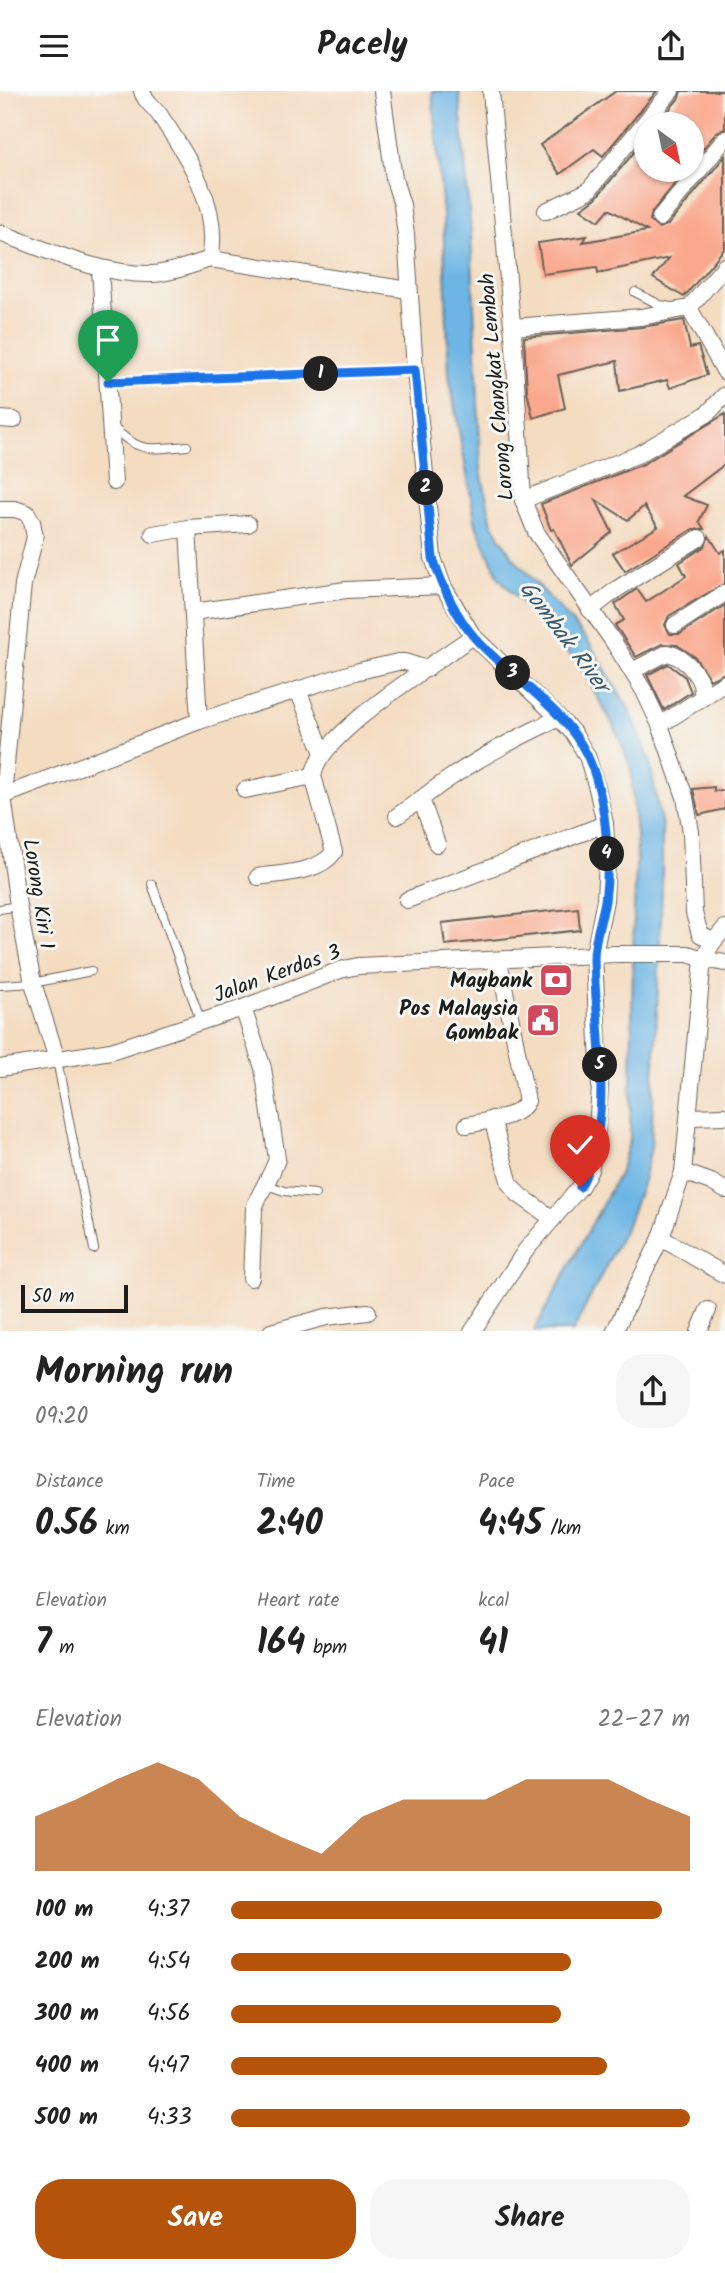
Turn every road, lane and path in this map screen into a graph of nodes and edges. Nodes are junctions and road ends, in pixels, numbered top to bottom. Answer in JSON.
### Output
{"nodes":[{"id":1,"x":491,"y":91,"type":"edge"},
{"id":2,"x":671,"y":91,"type":"edge"},
{"id":3,"x":381,"y":92,"type":"edge"},
{"id":4,"x":138,"y":93,"type":"edge"},
{"id":5,"x":725,"y":139,"type":"edge"},
{"id":6,"x":546,"y":211,"type":"dead end"},
{"id":7,"x":660,"y":218,"type":"dead end"},
{"id":8,"x":0,"y":233,"type":"edge"},
{"id":9,"x":210,"y":259,"type":"junction"},
{"id":10,"x":725,"y":267,"type":"edge"},
{"id":11,"x":100,"y":268,"type":"junction"},
{"id":12,"x":409,"y":290,"type":"junction"},
{"id":13,"x":635,"y":292,"type":"dead end"},
{"id":14,"x":689,"y":308,"type":"junction"},
{"id":15,"x":513,"y":327,"type":"junction"},
{"id":16,"x":415,"y":370,"type":"junction"},
{"id":17,"x":725,"y":372,"type":"edge"},
{"id":18,"x":108,"y":382,"type":"junction"},
{"id":19,"x":725,"y":396,"type":"edge"},
{"id":20,"x":110,"y":425,"type":"junction"},
{"id":21,"x":187,"y":446,"type":"dead end"},
{"id":22,"x":114,"y":482,"type":"dead end"},
{"id":23,"x":523,"y":500,"type":"junction"},
{"id":24,"x":0,"y":509,"type":"edge"},
{"id":25,"x":248,"y":524,"type":"dead end"},
{"id":26,"x":188,"y":528,"type":"junction"},
{"id":27,"x":153,"y":534,"type":"dead end"},
{"id":28,"x":699,"y":538,"type":"dead end"},
{"id":29,"x":443,"y":586,"type":"junction"},
{"id":30,"x":725,"y":593,"type":"edge"},
{"id":31,"x":590,"y":610,"type":"junction"},
{"id":32,"x":193,"y":612,"type":"junction"},
{"id":33,"x":676,"y":625,"type":"dead end"},
{"id":34,"x":473,"y":636,"type":"junction"},
{"id":35,"x":427,"y":669,"type":"junction"},
{"id":36,"x":632,"y":671,"type":"junction"},
{"id":37,"x":725,"y":683,"type":"edge"},
{"id":38,"x":298,"y":689,"type":"junction"},
{"id":39,"x":701,"y":699,"type":"junction"},
{"id":40,"x":559,"y":718,"type":"junction"},
{"id":41,"x":199,"y":721,"type":"junction"},
{"id":42,"x":660,"y":725,"type":"junction"},
{"id":43,"x":323,"y":753,"type":"junction"},
{"id":44,"x":313,"y":776,"type":"junction"},
{"id":45,"x":245,"y":790,"type":"dead end"},
{"id":46,"x":3,"y":796,"type":"junction"},
{"id":47,"x":421,"y":799,"type":"junction"},
{"id":48,"x":397,"y":815,"type":"dead end"},
{"id":49,"x":605,"y":824,"type":"junction"},
{"id":50,"x":437,"y":844,"type":"dead end"},
{"id":51,"x":258,"y":877,"type":"dead end"},
{"id":52,"x":152,"y":884,"type":"dead end"},
{"id":53,"x":407,"y":900,"type":"dead end"},
{"id":54,"x":18,"y":906,"type":"junction"},
{"id":55,"x":0,"y":909,"type":"edge"},
{"id":56,"x":725,"y":928,"type":"edge"},
{"id":57,"x":713,"y":942,"type":"junction"},
{"id":58,"x":594,"y":955,"type":"junction"},
{"id":59,"x":696,"y":957,"type":"junction"},
{"id":60,"x":499,"y":961,"type":"junction"},
{"id":61,"x":725,"y":963,"type":"edge"},
{"id":62,"x":91,"y":971,"type":"dead end"},
{"id":63,"x":33,"y":983,"type":"junction"},
{"id":64,"x":0,"y":985,"type":"edge"},
{"id":65,"x":243,"y":1008,"type":"junction"},
{"id":66,"x":201,"y":1022,"type":"junction"},
{"id":67,"x":57,"y":1059,"type":"junction"},
{"id":68,"x":0,"y":1068,"type":"edge"},
{"id":69,"x":725,"y":1116,"type":"edge"},
{"id":70,"x":689,"y":1117,"type":"junction"},
{"id":71,"x":492,"y":1119,"type":"junction"},
{"id":72,"x":467,"y":1125,"type":"dead end"},
{"id":73,"x":683,"y":1173,"type":"junction"},
{"id":74,"x":267,"y":1185,"type":"junction"},
{"id":75,"x":725,"y":1190,"type":"edge"},
{"id":76,"x":315,"y":1194,"type":"dead end"},
{"id":77,"x":553,"y":1219,"type":"junction"},
{"id":78,"x":661,"y":1238,"type":"junction"},
{"id":79,"x":94,"y":1249,"type":"dead end"},
{"id":80,"x":725,"y":1275,"type":"edge"},
{"id":81,"x":251,"y":1278,"type":"dead end"},
{"id":82,"x":708,"y":1310,"type":"dead end"},
{"id":83,"x":368,"y":1312,"type":"dead end"},
{"id":84,"x":275,"y":1331,"type":"edge"},
{"id":85,"x":473,"y":1331,"type":"edge"},
{"id":86,"x":614,"y":1331,"type":"edge"},
{"id":87,"x":699,"y":1331,"type":"edge"}],
"edges":[{"from":1,"to":15,"type":"street","name":"Lorong Changkat Lembah"},
{"from":2,"to":6,"type":"street"},
{"from":3,"to":12,"type":"street"},
{"from":4,"to":9,"type":"street"},
{"from":5,"to":7,"type":"street"},
{"from":8,"to":11,"type":"street"},
{"from":9,"to":11,"type":"street"},
{"from":9,"to":12,"type":"street"},
{"from":10,"to":14,"type":"street"},
{"from":11,"to":18,"type":"street"},
{"from":12,"to":16,"type":"street"},
{"from":13,"to":14,"type":"lane"},
{"from":14,"to":15,"type":"street"},
{"from":14,"to":17,"type":"street"},
{"from":15,"to":23,"type":"street","name":"Lorong Changkat Lembah"},
{"from":16,"to":18,"type":"lane"},
{"from":16,"to":29,"type":"street"},
{"from":18,"to":20,"type":"street"},
{"from":19,"to":23,"type":"street"},
{"from":20,"to":21,"type":"lane"},
{"from":20,"to":22,"type":"street"},
{"from":23,"to":31,"type":"street","name":"Lorong Changkat Lembah"},
{"from":24,"to":46,"type":"street","name":"Lorong Kiri 1"},
{"from":25,"to":26,"type":"street"},
{"from":26,"to":27,"type":"street"},
{"from":26,"to":32,"type":"street"},
{"from":28,"to":31,"type":"street"},
{"from":29,"to":32,"type":"street"},
{"from":29,"to":34,"type":"street"},
{"from":30,"to":33,"type":"street"},
{"from":31,"to":36,"type":"street","name":"Lorong Changkat Lembah"},
{"from":32,"to":41,"type":"street"},
{"from":34,"to":35,"type":"street"},
{"from":34,"to":40,"type":"street"},
{"from":35,"to":38,"type":"street"},
{"from":35,"to":43,"type":"street"},
{"from":36,"to":39,"type":"street"},
{"from":36,"to":42,"type":"street","name":"Lorong Changkat Lembah"},
{"from":37,"to":39,"type":"street"},
{"from":38,"to":41,"type":"street"},
{"from":38,"to":43,"type":"street"},
{"from":39,"to":42,"type":"street"},
{"from":40,"to":47,"type":"street"},
{"from":40,"to":49,"type":"street"},
{"from":41,"to":46,"type":"street"},
{"from":42,"to":57,"type":"street","name":"Lorong Changkat Lembah"},
{"from":43,"to":44,"type":"street"},
{"from":44,"to":45,"type":"street"},
{"from":44,"to":51,"type":"street"},
{"from":46,"to":54,"type":"street","name":"Lorong Kiri 1"},
{"from":47,"to":48,"type":"street"},
{"from":47,"to":50,"type":"street"},
{"from":49,"to":53,"type":"street"},
{"from":49,"to":58,"type":"street"},
{"from":52,"to":66,"type":"lane"},
{"from":54,"to":55,"type":"lane"},
{"from":54,"to":63,"type":"street","name":"Lorong Kiri 1"},
{"from":56,"to":57,"type":"street"},
{"from":57,"to":59,"type":"street"},
{"from":58,"to":59,"type":"street","name":"Jalan Kerdas 3"},
{"from":58,"to":60,"type":"street","name":"Jalan Kerdas 3"},
{"from":58,"to":77,"type":"street"},
{"from":59,"to":61,"type":"street","name":"Jalan Kerdas 3"},
{"from":59,"to":70,"type":"street"},
{"from":60,"to":65,"type":"street","name":"Jalan Kerdas 3"},
{"from":60,"to":71,"type":"street"},
{"from":62,"to":63,"type":"lane"},
{"from":63,"to":64,"type":"lane"},
{"from":63,"to":67,"type":"street","name":"Lorong Kiri 1"},
{"from":65,"to":66,"type":"street","name":"Jalan Kerdas 3"},
{"from":65,"to":74,"type":"street"},
{"from":66,"to":67,"type":"street","name":"Jalan Kerdas 3"},
{"from":67,"to":68,"type":"street","name":"Jalan Kerdas 3"},
{"from":67,"to":79,"type":"lane"},
{"from":69,"to":70,"type":"street"},
{"from":70,"to":73,"type":"street"},
{"from":71,"to":72,"type":"street"},
{"from":71,"to":77,"type":"street"},
{"from":73,"to":75,"type":"street"},
{"from":73,"to":78,"type":"street"},
{"from":74,"to":76,"type":"lane"},
{"from":74,"to":81,"type":"street"},
{"from":77,"to":85,"type":"street"},
{"from":78,"to":80,"type":"street"},
{"from":78,"to":86,"type":"street"},
{"from":82,"to":87,"type":"street"},
{"from":83,"to":84,"type":"street"}]}
